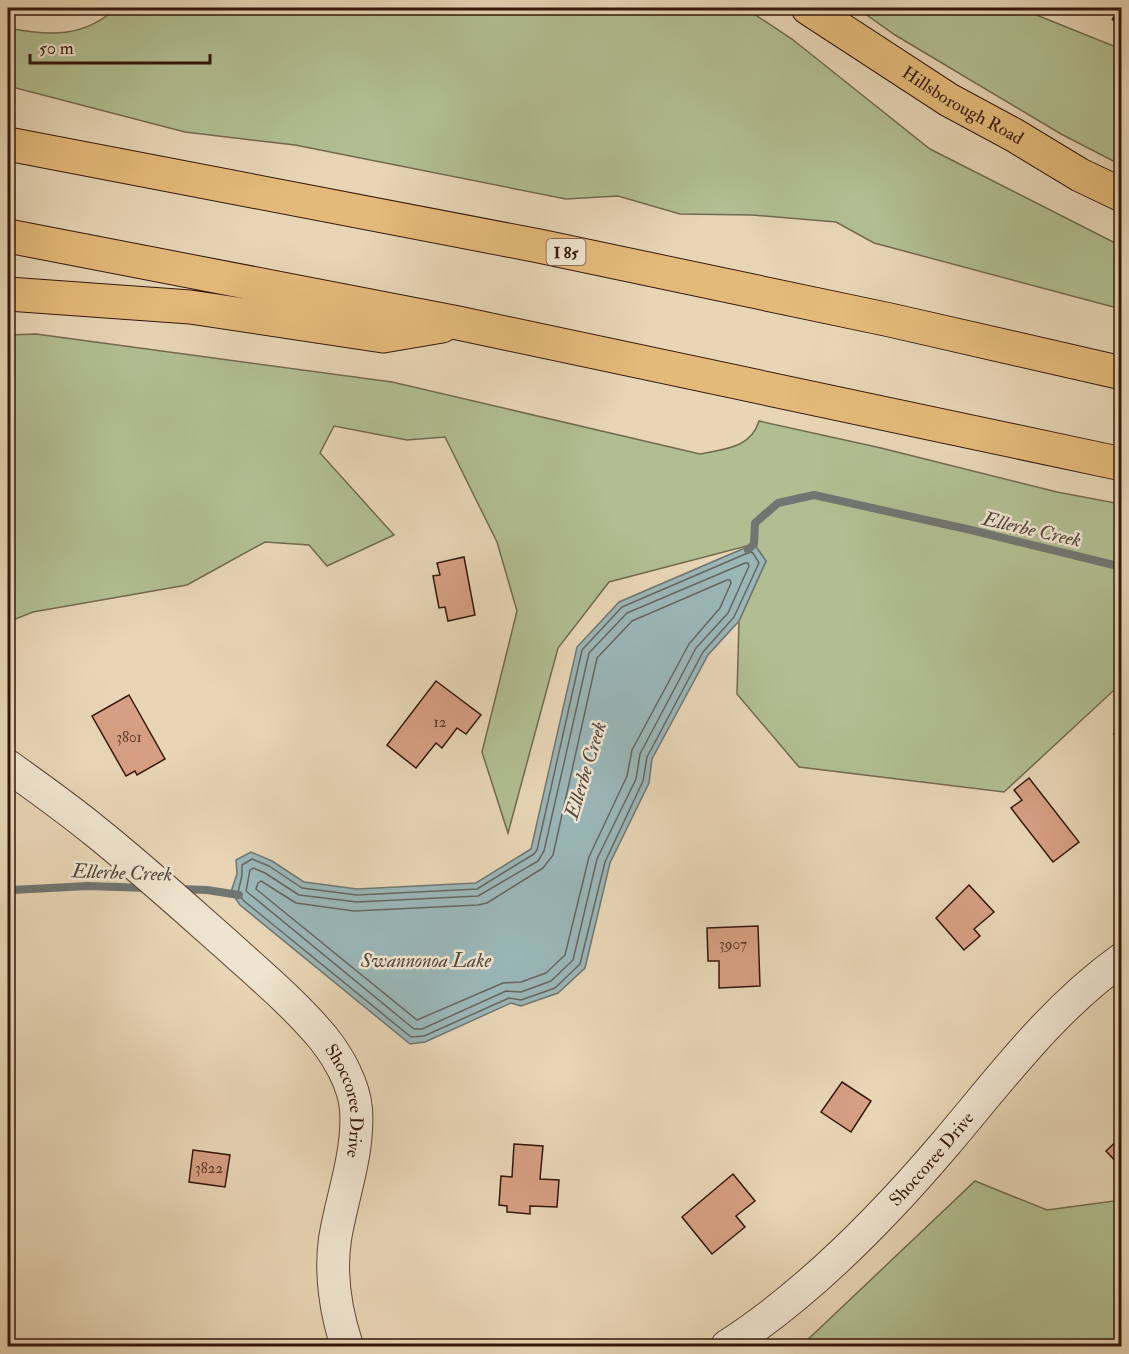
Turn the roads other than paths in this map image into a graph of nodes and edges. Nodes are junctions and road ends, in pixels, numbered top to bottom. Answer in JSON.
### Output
{"nodes":[{"id":1,"x":808,"y":8,"type":"edge"},
{"id":2,"x":8,"y":144,"type":"edge"},
{"id":3,"x":1122,"y":195,"type":"edge"},
{"id":4,"x":8,"y":236,"type":"edge"},
{"id":5,"x":8,"y":294,"type":"edge"},
{"id":6,"x":458,"y":322,"type":"junction"},
{"id":7,"x":1122,"y":373,"type":"edge"},
{"id":8,"x":1122,"y":464,"type":"edge"},
{"id":9,"x":8,"y":766,"type":"edge"},
{"id":10,"x":1122,"y":959,"type":"edge"},
{"id":11,"x":347,"y":1347,"type":"edge"},
{"id":12,"x":727,"y":1347,"type":"edge"}],
"edges":[{"from":1,"to":3,"type":"main road","name":"Hillsborough Road"},
{"from":2,"to":7,"type":"main road","number":"I 85"},
{"from":4,"to":6,"type":"main road"},
{"from":5,"to":6,"type":"main road"},
{"from":6,"to":8,"type":"main road"},
{"from":9,"to":11,"type":"street","name":"Shoccoree Drive"},
{"from":10,"to":12,"type":"street","name":"Shoccoree Drive"}]}
